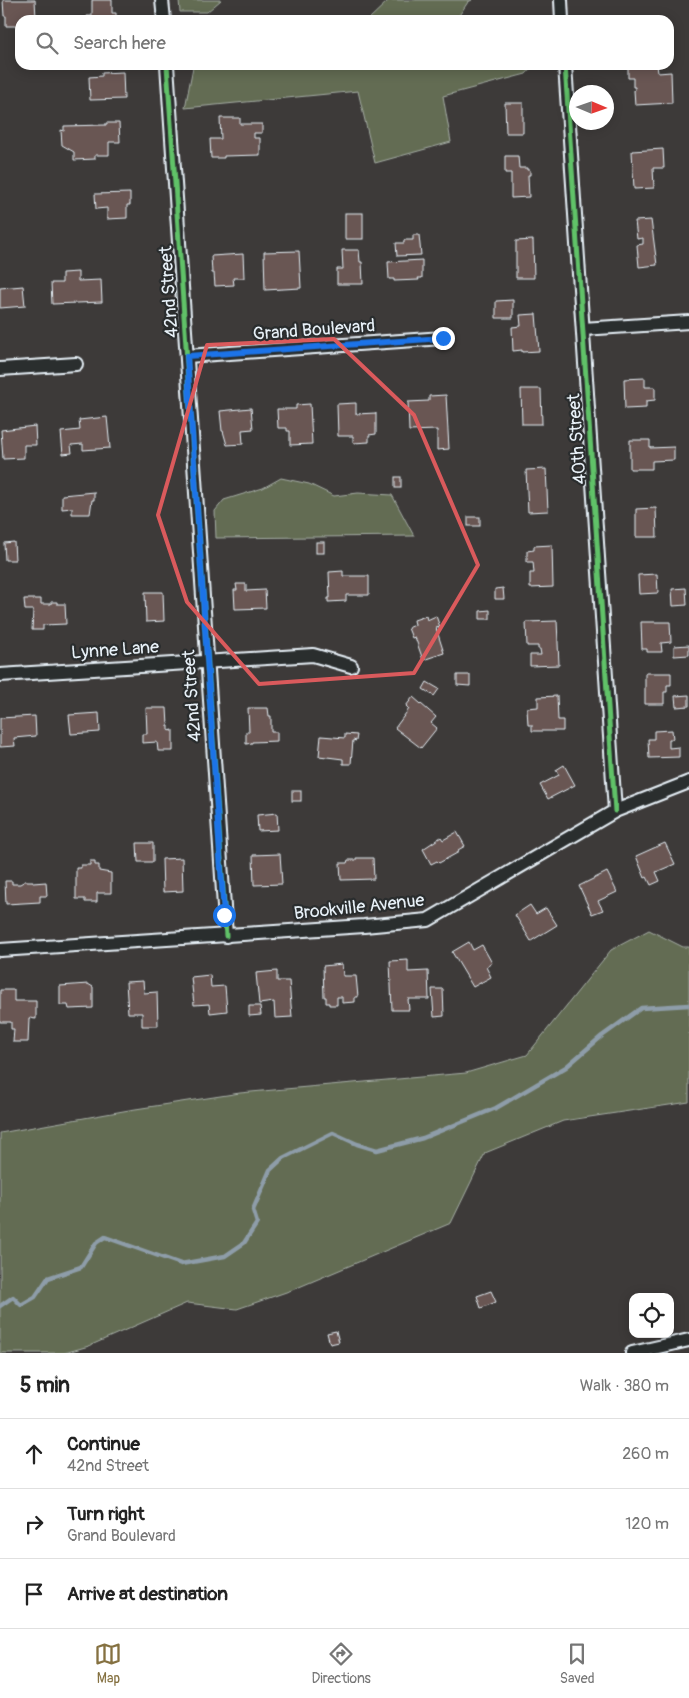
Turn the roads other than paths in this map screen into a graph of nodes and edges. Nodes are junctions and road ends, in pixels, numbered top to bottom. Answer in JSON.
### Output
{"nodes":[{"id":1,"x":162,"y":0,"type":"edge"},
{"id":2,"x":561,"y":0,"type":"edge"},
{"id":3,"x":164,"y":15,"type":"edge"},
{"id":4,"x":562,"y":15,"type":"edge"},
{"id":5,"x":167,"y":70,"type":"edge"},
{"id":6,"x":565,"y":70,"type":"edge"},
{"id":7,"x":689,"y":322,"type":"edge"},
{"id":8,"x":583,"y":329,"type":"junction"},
{"id":9,"x":443,"y":338,"type":"dead end"},
{"id":10,"x":187,"y":356,"type":"junction"},
{"id":11,"x":76,"y":364,"type":"dead end"},
{"id":12,"x":0,"y":369,"type":"edge"},
{"id":13,"x":208,"y":661,"type":"junction"},
{"id":14,"x":351,"y":666,"type":"dead end"},
{"id":15,"x":0,"y":675,"type":"edge"},
{"id":16,"x":689,"y":782,"type":"edge"},
{"id":17,"x":615,"y":811,"type":"junction"},
{"id":18,"x":226,"y":936,"type":"junction"},
{"id":19,"x":0,"y":950,"type":"edge"},
{"id":20,"x":689,"y":1340,"type":"edge"},
{"id":21,"x":632,"y":1353,"type":"edge"}],
"edges":[{"from":1,"to":3,"type":"street"},
{"from":2,"to":4,"type":"street"},
{"from":5,"to":10,"type":"street","name":"42nd Street"},
{"from":6,"to":8,"type":"street","name":"40th Street"},
{"from":7,"to":8,"type":"street"},
{"from":8,"to":17,"type":"street","name":"40th Street"},
{"from":9,"to":10,"type":"street","name":"Grand Boulevard"},
{"from":10,"to":13,"type":"street","name":"42nd Street"},
{"from":11,"to":12,"type":"street"},
{"from":13,"to":14,"type":"street","name":"Lynne Lane"},
{"from":13,"to":15,"type":"street","name":"Lynne Lane"},
{"from":13,"to":18,"type":"street","name":"42nd Street"},
{"from":16,"to":17,"type":"street","name":"Brookville Avenue"},
{"from":17,"to":18,"type":"street","name":"Brookville Avenue"},
{"from":18,"to":19,"type":"street","name":"Brookville Avenue"},
{"from":20,"to":21,"type":"street"}]}
